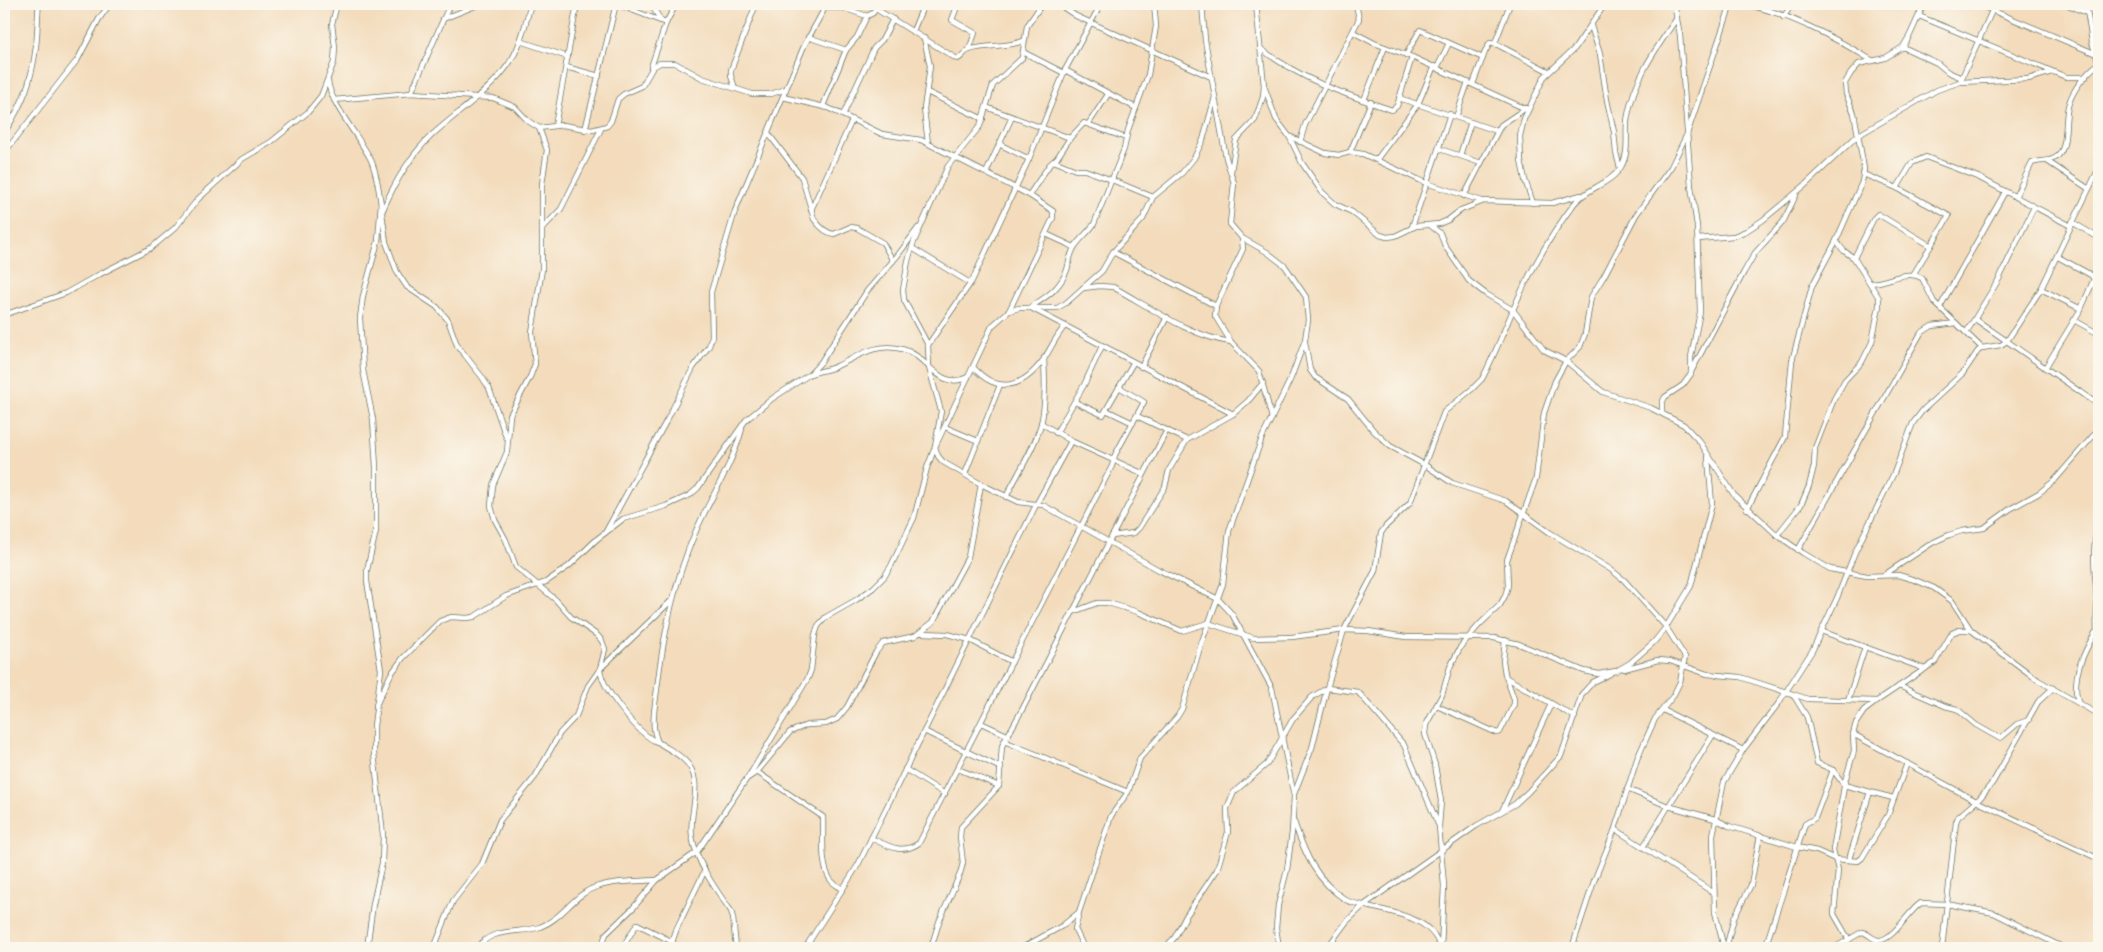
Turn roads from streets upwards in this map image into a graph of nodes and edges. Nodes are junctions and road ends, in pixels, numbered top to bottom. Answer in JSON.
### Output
{"nodes":[{"id":1,"x":39,"y":4,"type":"edge"},
{"id":2,"x":110,"y":4,"type":"edge"},
{"id":3,"x":337,"y":4,"type":"edge"},
{"id":4,"x":450,"y":4,"type":"edge"},
{"id":5,"x":480,"y":4,"type":"edge"},
{"id":6,"x":531,"y":4,"type":"edge"},
{"id":7,"x":577,"y":4,"type":"edge"},
{"id":8,"x":616,"y":4,"type":"edge"},
{"id":9,"x":651,"y":4,"type":"edge"},
{"id":10,"x":676,"y":4,"type":"edge"},
{"id":11,"x":756,"y":4,"type":"edge"},
{"id":12,"x":924,"y":4,"type":"edge"},
{"id":13,"x":958,"y":4,"type":"edge"},
{"id":14,"x":1042,"y":4,"type":"edge"},
{"id":15,"x":1058,"y":4,"type":"edge"},
{"id":16,"x":1101,"y":4,"type":"edge"},
{"id":17,"x":1154,"y":4,"type":"edge"},
{"id":18,"x":1202,"y":4,"type":"edge"},
{"id":19,"x":1256,"y":4,"type":"edge"},
{"id":20,"x":1356,"y":4,"type":"edge"},
{"id":21,"x":1510,"y":4,"type":"edge"},
{"id":22,"x":1605,"y":4,"type":"edge"},
{"id":23,"x":1674,"y":4,"type":"edge"},
{"id":24,"x":1731,"y":4,"type":"edge"},
{"id":25,"x":1745,"y":4,"type":"edge"},
{"id":26,"x":1794,"y":4,"type":"edge"},
{"id":27,"x":1924,"y":4,"type":"edge"},
{"id":28,"x":1977,"y":4,"type":"edge"},
{"id":29,"x":1994,"y":4,"type":"edge"},
{"id":30,"x":2066,"y":4,"type":"edge"},
{"id":31,"x":2086,"y":4,"type":"edge"},
{"id":32,"x":826,"y":6,"type":"edge"},
{"id":33,"x":877,"y":6,"type":"edge"},
{"id":34,"x":1992,"y":10,"type":"junction"},
{"id":35,"x":2087,"y":14,"type":"junction"},
{"id":36,"x":867,"y":16,"type":"junction"},
{"id":37,"x":1919,"y":16,"type":"junction"},
{"id":38,"x":1783,"y":17,"type":"junction"},
{"id":39,"x":1677,"y":18,"type":"junction"},
{"id":40,"x":443,"y":19,"type":"junction"},
{"id":41,"x":893,"y":19,"type":"junction"},
{"id":42,"x":664,"y":22,"type":"junction"},
{"id":43,"x":1092,"y":22,"type":"junction"},
{"id":44,"x":1591,"y":26,"type":"junction"},
{"id":45,"x":913,"y":31,"type":"junction"},
{"id":46,"x":1353,"y":32,"type":"junction"},
{"id":47,"x":808,"y":37,"type":"junction"},
{"id":48,"x":924,"y":38,"type":"junction"},
{"id":49,"x":1977,"y":40,"type":"junction"},
{"id":50,"x":520,"y":41,"type":"junction"},
{"id":51,"x":1023,"y":41,"type":"junction"},
{"id":52,"x":1449,"y":43,"type":"junction"},
{"id":53,"x":1495,"y":44,"type":"junction"},
{"id":54,"x":1385,"y":47,"type":"junction"},
{"id":55,"x":1902,"y":47,"type":"junction"},
{"id":56,"x":1260,"y":48,"type":"junction"},
{"id":57,"x":846,"y":50,"type":"junction"},
{"id":58,"x":969,"y":50,"type":"junction"},
{"id":59,"x":1152,"y":50,"type":"junction"},
{"id":60,"x":1023,"y":52,"type":"junction"},
{"id":61,"x":2094,"y":53,"type":"junction"},
{"id":62,"x":1409,"y":56,"type":"junction"},
{"id":63,"x":568,"y":57,"type":"junction"},
{"id":64,"x":1483,"y":58,"type":"junction"},
{"id":65,"x":1873,"y":61,"type":"junction"},
{"id":66,"x":2099,"y":64,"type":"edge"},
{"id":67,"x":566,"y":67,"type":"junction"},
{"id":68,"x":1436,"y":67,"type":"junction"},
{"id":69,"x":650,"y":71,"type":"junction"},
{"id":70,"x":1548,"y":71,"type":"junction"},
{"id":71,"x":1065,"y":72,"type":"junction"},
{"id":72,"x":2052,"y":72,"type":"junction"},
{"id":73,"x":598,"y":76,"type":"junction"},
{"id":74,"x":1212,"y":77,"type":"junction"},
{"id":75,"x":2086,"y":77,"type":"junction"},
{"id":76,"x":328,"y":80,"type":"junction"},
{"id":77,"x":1961,"y":80,"type":"junction"},
{"id":78,"x":1468,"y":82,"type":"junction"},
{"id":79,"x":1474,"y":84,"type":"junction"},
{"id":80,"x":1264,"y":86,"type":"junction"},
{"id":81,"x":1326,"y":86,"type":"junction"},
{"id":82,"x":735,"y":88,"type":"junction"},
{"id":83,"x":786,"y":89,"type":"junction"},
{"id":84,"x":927,"y":92,"type":"junction"},
{"id":85,"x":411,"y":93,"type":"junction"},
{"id":86,"x":1109,"y":93,"type":"junction"},
{"id":87,"x":478,"y":96,"type":"junction"},
{"id":88,"x":783,"y":97,"type":"junction"},
{"id":89,"x":1215,"y":97,"type":"junction"},
{"id":90,"x":1399,"y":98,"type":"junction"},
{"id":91,"x":334,"y":100,"type":"junction"},
{"id":92,"x":1364,"y":100,"type":"junction"},
{"id":93,"x":1371,"y":102,"type":"junction"},
{"id":94,"x":1418,"y":104,"type":"junction"},
{"id":95,"x":823,"y":106,"type":"junction"},
{"id":96,"x":986,"y":107,"type":"junction"},
{"id":97,"x":1136,"y":108,"type":"junction"},
{"id":98,"x":1527,"y":109,"type":"junction"},
{"id":99,"x":1450,"y":114,"type":"junction"},
{"id":100,"x":843,"y":115,"type":"junction"},
{"id":101,"x":1012,"y":116,"type":"junction"},
{"id":102,"x":1456,"y":117,"type":"junction"},
{"id":103,"x":983,"y":118,"type":"junction"},
{"id":104,"x":852,"y":120,"type":"junction"},
{"id":105,"x":1471,"y":122,"type":"junction"},
{"id":106,"x":1089,"y":123,"type":"junction"},
{"id":107,"x":555,"y":126,"type":"junction"},
{"id":108,"x":1041,"y":127,"type":"junction"},
{"id":109,"x":539,"y":128,"type":"junction"},
{"id":110,"x":601,"y":129,"type":"junction"},
{"id":111,"x":585,"y":130,"type":"junction"},
{"id":112,"x":1497,"y":131,"type":"junction"},
{"id":113,"x":4,"y":133,"type":"edge"},
{"id":114,"x":768,"y":133,"type":"junction"},
{"id":115,"x":1687,"y":134,"type":"junction"},
{"id":116,"x":1289,"y":136,"type":"junction"},
{"id":117,"x":1857,"y":136,"type":"junction"},
{"id":118,"x":1070,"y":138,"type":"junction"},
{"id":119,"x":1126,"y":138,"type":"junction"},
{"id":120,"x":1300,"y":142,"type":"junction"},
{"id":121,"x":928,"y":143,"type":"junction"},
{"id":122,"x":999,"y":144,"type":"junction"},
{"id":123,"x":1440,"y":149,"type":"junction"},
{"id":124,"x":1350,"y":152,"type":"junction"},
{"id":125,"x":4,"y":153,"type":"edge"},
{"id":126,"x":1460,"y":155,"type":"junction"},
{"id":127,"x":954,"y":157,"type":"junction"},
{"id":128,"x":1029,"y":158,"type":"junction"},
{"id":129,"x":1377,"y":159,"type":"junction"},
{"id":130,"x":1054,"y":161,"type":"junction"},
{"id":131,"x":2047,"y":161,"type":"junction"},
{"id":132,"x":1481,"y":163,"type":"junction"},
{"id":133,"x":1620,"y":168,"type":"junction"},
{"id":134,"x":2099,"y":168,"type":"edge"},
{"id":135,"x":1231,"y":172,"type":"junction"},
{"id":136,"x":986,"y":173,"type":"junction"},
{"id":137,"x":1863,"y":174,"type":"junction"},
{"id":138,"x":1112,"y":180,"type":"junction"},
{"id":139,"x":1426,"y":184,"type":"junction"},
{"id":140,"x":1015,"y":188,"type":"junction"},
{"id":141,"x":1897,"y":188,"type":"junction"},
{"id":142,"x":2089,"y":189,"type":"junction"},
{"id":143,"x":1799,"y":190,"type":"junction"},
{"id":144,"x":2005,"y":192,"type":"junction"},
{"id":145,"x":1587,"y":193,"type":"junction"},
{"id":146,"x":1029,"y":195,"type":"junction"},
{"id":147,"x":1464,"y":196,"type":"junction"},
{"id":148,"x":1153,"y":197,"type":"junction"},
{"id":149,"x":2015,"y":197,"type":"junction"},
{"id":150,"x":1484,"y":201,"type":"junction"},
{"id":151,"x":381,"y":203,"type":"junction"},
{"id":152,"x":1533,"y":203,"type":"junction"},
{"id":153,"x":2034,"y":207,"type":"junction"},
{"id":154,"x":811,"y":210,"type":"junction"},
{"id":155,"x":382,"y":212,"type":"junction"},
{"id":156,"x":926,"y":215,"type":"junction"},
{"id":157,"x":2072,"y":224,"type":"junction"},
{"id":158,"x":1431,"y":226,"type":"junction"},
{"id":159,"x":1412,"y":227,"type":"junction"},
{"id":160,"x":542,"y":229,"type":"junction"},
{"id":161,"x":1046,"y":234,"type":"junction"},
{"id":162,"x":1242,"y":238,"type":"junction"},
{"id":163,"x":2099,"y":238,"type":"edge"},
{"id":164,"x":1698,"y":239,"type":"junction"},
{"id":165,"x":1836,"y":241,"type":"junction"},
{"id":166,"x":1931,"y":246,"type":"junction"},
{"id":167,"x":1074,"y":247,"type":"junction"},
{"id":168,"x":912,"y":248,"type":"junction"},
{"id":169,"x":1113,"y":252,"type":"junction"},
{"id":170,"x":2058,"y":257,"type":"junction"},
{"id":171,"x":1854,"y":258,"type":"junction"},
{"id":172,"x":893,"y":261,"type":"junction"},
{"id":173,"x":1913,"y":275,"type":"junction"},
{"id":174,"x":970,"y":283,"type":"junction"},
{"id":175,"x":1871,"y":283,"type":"junction"},
{"id":176,"x":1082,"y":288,"type":"junction"},
{"id":177,"x":2041,"y":289,"type":"junction"},
{"id":178,"x":1216,"y":306,"type":"junction"},
{"id":179,"x":1940,"y":307,"type":"junction"},
{"id":180,"x":1030,"y":308,"type":"junction"},
{"id":181,"x":2081,"y":309,"type":"junction"},
{"id":182,"x":1513,"y":310,"type":"junction"},
{"id":183,"x":1009,"y":311,"type":"junction"},
{"id":184,"x":4,"y":315,"type":"edge"},
{"id":185,"x":1167,"y":317,"type":"junction"},
{"id":186,"x":1975,"y":319,"type":"junction"},
{"id":187,"x":2074,"y":320,"type":"junction"},
{"id":188,"x":1956,"y":323,"type":"junction"},
{"id":189,"x":1065,"y":326,"type":"junction"},
{"id":190,"x":1966,"y":333,"type":"junction"},
{"id":191,"x":2099,"y":334,"type":"edge"},
{"id":192,"x":1305,"y":340,"type":"junction"},
{"id":193,"x":2007,"y":341,"type":"junction"},
{"id":194,"x":1231,"y":342,"type":"junction"},
{"id":195,"x":928,"y":345,"type":"junction"},
{"id":196,"x":1102,"y":346,"type":"junction"},
{"id":197,"x":1982,"y":348,"type":"junction"},
{"id":198,"x":1044,"y":358,"type":"junction"},
{"id":199,"x":1566,"y":361,"type":"junction"},
{"id":200,"x":1134,"y":363,"type":"junction"},
{"id":201,"x":973,"y":367,"type":"junction"},
{"id":202,"x":1141,"y":367,"type":"junction"},
{"id":203,"x":930,"y":368,"type":"junction"},
{"id":204,"x":2045,"y":368,"type":"junction"},
{"id":205,"x":810,"y":374,"type":"junction"},
{"id":206,"x":1691,"y":374,"type":"junction"},
{"id":207,"x":969,"y":376,"type":"junction"},
{"id":208,"x":1263,"y":383,"type":"junction"},
{"id":209,"x":1000,"y":385,"type":"junction"},
{"id":210,"x":1119,"y":388,"type":"junction"},
{"id":211,"x":1075,"y":402,"type":"junction"},
{"id":212,"x":2099,"y":403,"type":"edge"},
{"id":213,"x":1106,"y":410,"type":"junction"},
{"id":214,"x":1662,"y":413,"type":"junction"},
{"id":215,"x":1233,"y":414,"type":"junction"},
{"id":216,"x":1137,"y":416,"type":"junction"},
{"id":217,"x":1272,"y":418,"type":"junction"},
{"id":218,"x":1041,"y":422,"type":"junction"},
{"id":219,"x":1132,"y":423,"type":"junction"},
{"id":220,"x":742,"y":427,"type":"junction"},
{"id":221,"x":945,"y":427,"type":"junction"},
{"id":222,"x":2099,"y":429,"type":"edge"},
{"id":223,"x":1167,"y":430,"type":"junction"},
{"id":224,"x":1056,"y":433,"type":"junction"},
{"id":225,"x":1187,"y":440,"type":"junction"},
{"id":226,"x":978,"y":441,"type":"junction"},
{"id":227,"x":1071,"y":441,"type":"junction"},
{"id":228,"x":508,"y":444,"type":"junction"},
{"id":229,"x":935,"y":447,"type":"junction"},
{"id":230,"x":1708,"y":456,"type":"junction"},
{"id":231,"x":1114,"y":460,"type":"junction"},
{"id":232,"x":1424,"y":465,"type":"junction"},
{"id":233,"x":965,"y":474,"type":"junction"},
{"id":234,"x":1144,"y":474,"type":"junction"},
{"id":235,"x":981,"y":484,"type":"junction"},
{"id":236,"x":1006,"y":497,"type":"junction"},
{"id":237,"x":1037,"y":503,"type":"junction"},
{"id":238,"x":1747,"y":509,"type":"junction"},
{"id":239,"x":1524,"y":513,"type":"junction"},
{"id":240,"x":2099,"y":522,"type":"edge"},
{"id":241,"x":1080,"y":527,"type":"junction"},
{"id":242,"x":604,"y":534,"type":"junction"},
{"id":243,"x":1777,"y":535,"type":"junction"},
{"id":244,"x":1112,"y":536,"type":"junction"},
{"id":245,"x":1108,"y":542,"type":"junction"},
{"id":246,"x":1798,"y":550,"type":"junction"},
{"id":247,"x":1847,"y":573,"type":"junction"},
{"id":248,"x":1884,"y":575,"type":"junction"},
{"id":249,"x":539,"y":585,"type":"junction"},
{"id":250,"x":673,"y":599,"type":"junction"},
{"id":251,"x":1218,"y":599,"type":"junction"},
{"id":252,"x":1073,"y":612,"type":"junction"},
{"id":253,"x":2098,"y":614,"type":"edge"},
{"id":254,"x":1208,"y":623,"type":"junction"},
{"id":255,"x":1666,"y":628,"type":"junction"},
{"id":256,"x":1344,"y":630,"type":"junction"},
{"id":257,"x":1971,"y":630,"type":"junction"},
{"id":258,"x":1821,"y":631,"type":"junction"},
{"id":259,"x":921,"y":633,"type":"junction"},
{"id":260,"x":2095,"y":633,"type":"junction"},
{"id":261,"x":1242,"y":634,"type":"junction"},
{"id":262,"x":1466,"y":638,"type":"junction"},
{"id":263,"x":970,"y":640,"type":"junction"},
{"id":264,"x":1505,"y":640,"type":"junction"},
{"id":265,"x":2099,"y":645,"type":"edge"},
{"id":266,"x":1865,"y":647,"type":"junction"},
{"id":267,"x":1012,"y":662,"type":"junction"},
{"id":268,"x":1685,"y":665,"type":"junction"},
{"id":269,"x":600,"y":669,"type":"junction"},
{"id":270,"x":1926,"y":669,"type":"junction"},
{"id":271,"x":1616,"y":671,"type":"junction"},
{"id":272,"x":1507,"y":678,"type":"junction"},
{"id":273,"x":1899,"y":686,"type":"junction"},
{"id":274,"x":1327,"y":688,"type":"junction"},
{"id":275,"x":2053,"y":688,"type":"junction"},
{"id":276,"x":1785,"y":693,"type":"junction"},
{"id":277,"x":1793,"y":696,"type":"junction"},
{"id":278,"x":1848,"y":700,"type":"junction"},
{"id":279,"x":1877,"y":701,"type":"junction"},
{"id":280,"x":2078,"y":702,"type":"junction"},
{"id":281,"x":1551,"y":704,"type":"junction"},
{"id":282,"x":376,"y":705,"type":"junction"},
{"id":283,"x":1437,"y":706,"type":"junction"},
{"id":284,"x":1663,"y":710,"type":"junction"},
{"id":285,"x":2099,"y":714,"type":"edge"},
{"id":286,"x":1574,"y":717,"type":"junction"},
{"id":287,"x":2029,"y":720,"type":"junction"},
{"id":288,"x":981,"y":724,"type":"junction"},
{"id":289,"x":924,"y":731,"type":"junction"},
{"id":290,"x":1853,"y":734,"type":"junction"},
{"id":291,"x":1713,"y":735,"type":"junction"},
{"id":292,"x":1006,"y":738,"type":"junction"},
{"id":293,"x":1281,"y":740,"type":"junction"},
{"id":294,"x":658,"y":742,"type":"junction"},
{"id":295,"x":1744,"y":750,"type":"junction"},
{"id":296,"x":967,"y":752,"type":"junction"},
{"id":297,"x":1907,"y":763,"type":"junction"},
{"id":298,"x":1001,"y":768,"type":"junction"},
{"id":299,"x":905,"y":769,"type":"junction"},
{"id":300,"x":958,"y":769,"type":"junction"},
{"id":301,"x":1832,"y":770,"type":"junction"},
{"id":302,"x":757,"y":772,"type":"junction"},
{"id":303,"x":746,"y":780,"type":"junction"},
{"id":304,"x":1844,"y":785,"type":"junction"},
{"id":305,"x":999,"y":786,"type":"junction"},
{"id":306,"x":1628,"y":789,"type":"junction"},
{"id":307,"x":1128,"y":792,"type":"junction"},
{"id":308,"x":1870,"y":792,"type":"junction"},
{"id":309,"x":945,"y":794,"type":"junction"},
{"id":310,"x":1294,"y":796,"type":"junction"},
{"id":311,"x":1893,"y":798,"type":"junction"},
{"id":312,"x":1976,"y":801,"type":"junction"},
{"id":313,"x":1668,"y":806,"type":"junction"},
{"id":314,"x":1502,"y":812,"type":"junction"},
{"id":315,"x":1715,"y":819,"type":"junction"},
{"id":316,"x":1293,"y":820,"type":"junction"},
{"id":317,"x":1439,"y":826,"type":"junction"},
{"id":318,"x":1615,"y":830,"type":"junction"},
{"id":319,"x":1760,"y":835,"type":"junction"},
{"id":320,"x":871,"y":838,"type":"junction"},
{"id":321,"x":1643,"y":847,"type":"junction"},
{"id":322,"x":1798,"y":847,"type":"junction"},
{"id":323,"x":1442,"y":850,"type":"junction"},
{"id":324,"x":697,"y":852,"type":"junction"},
{"id":325,"x":1835,"y":859,"type":"junction"},
{"id":326,"x":1849,"y":859,"type":"junction"},
{"id":327,"x":2099,"y":859,"type":"edge"},
{"id":328,"x":705,"y":870,"type":"junction"},
{"id":329,"x":657,"y":880,"type":"junction"},
{"id":330,"x":843,"y":889,"type":"junction"},
{"id":331,"x":1714,"y":893,"type":"junction"},
{"id":332,"x":1947,"y":904,"type":"junction"},
{"id":333,"x":1364,"y":905,"type":"junction"},
{"id":334,"x":1079,"y":912,"type":"junction"},
{"id":335,"x":1849,"y":940,"type":"junction"},
{"id":336,"x":673,"y":942,"type":"junction"},
{"id":337,"x":930,"y":947,"type":"edge"},
{"id":338,"x":367,"y":948,"type":"edge"},
{"id":339,"x":434,"y":948,"type":"edge"},
{"id":340,"x":477,"y":948,"type":"edge"},
{"id":341,"x":601,"y":948,"type":"edge"},
{"id":342,"x":622,"y":948,"type":"edge"},
{"id":343,"x":670,"y":948,"type":"edge"},
{"id":344,"x":736,"y":948,"type":"edge"},
{"id":345,"x":804,"y":948,"type":"edge"},
{"id":346,"x":1022,"y":948,"type":"edge"},
{"id":347,"x":1084,"y":948,"type":"edge"},
{"id":348,"x":1165,"y":948,"type":"edge"},
{"id":349,"x":1279,"y":948,"type":"edge"},
{"id":350,"x":1327,"y":948,"type":"edge"},
{"id":351,"x":1441,"y":948,"type":"edge"},
{"id":352,"x":1572,"y":948,"type":"edge"},
{"id":353,"x":1725,"y":948,"type":"edge"},
{"id":354,"x":1765,"y":948,"type":"edge"},
{"id":355,"x":1834,"y":948,"type":"edge"},
{"id":356,"x":1942,"y":948,"type":"edge"},
{"id":357,"x":2064,"y":948,"type":"edge"}],
"edges":[{"from":1,"to":113,"type":"street"},
{"from":2,"to":125,"type":"street"},
{"from":3,"to":76,"type":"street"},
{"from":4,"to":40,"type":"street"},
{"from":5,"to":40,"type":"street"},
{"from":6,"to":50,"type":"street"},
{"from":7,"to":63,"type":"street"},
{"from":8,"to":42,"type":"street"},
{"from":8,"to":73,"type":"street"},
{"from":9,"to":42,"type":"street"},
{"from":10,"to":42,"type":"street"},
{"from":11,"to":82,"type":"street"},
{"from":12,"to":45,"type":"street"},
{"from":13,"to":58,"type":"street"},
{"from":14,"to":51,"type":"street"},
{"from":15,"to":43,"type":"street"},
{"from":16,"to":43,"type":"street"},
{"from":17,"to":59,"type":"street"},
{"from":18,"to":74,"type":"street"},
{"from":19,"to":56,"type":"street"},
{"from":20,"to":46,"type":"street"},
{"from":21,"to":53,"type":"street"},
{"from":22,"to":44,"type":"street"},
{"from":23,"to":39,"type":"street"},
{"from":24,"to":115,"type":"street"},
{"from":25,"to":38,"type":"street"},
{"from":26,"to":38,"type":"street"},
{"from":27,"to":37,"type":"street"},
{"from":28,"to":34,"type":"street"},
{"from":29,"to":34,"type":"street"},
{"from":30,"to":35,"type":"street"},
{"from":31,"to":35,"type":"street"},
{"from":32,"to":36,"type":"street"},
{"from":32,"to":47,"type":"street"},
{"from":33,"to":36,"type":"street"},
{"from":33,"to":41,"type":"street"},
{"from":34,"to":49,"type":"street"},
{"from":34,"to":61,"type":"street"},
{"from":35,"to":61,"type":"street"},
{"from":36,"to":57,"type":"street"},
{"from":37,"to":49,"type":"street"},
{"from":37,"to":55,"type":"street"},
{"from":38,"to":65,"type":"street"},
{"from":39,"to":115,"type":"street"},
{"from":39,"to":133,"type":"street"},
{"from":40,"to":85,"type":"street"},
{"from":41,"to":45,"type":"street"},
{"from":41,"to":100,"type":"street"},
{"from":42,"to":69,"type":"street"},
{"from":43,"to":59,"type":"street"},
{"from":43,"to":71,"type":"street"},
{"from":44,"to":70,"type":"street"},
{"from":44,"to":133,"type":"street"},
{"from":45,"to":48,"type":"street"},
{"from":46,"to":54,"type":"street"},
{"from":46,"to":81,"type":"street"},
{"from":47,"to":57,"type":"street"},
{"from":47,"to":83,"type":"street"},
{"from":48,"to":58,"type":"street"},
{"from":48,"to":84,"type":"street"},
{"from":49,"to":72,"type":"street"},
{"from":49,"to":77,"type":"street"},
{"from":50,"to":63,"type":"street"},
{"from":50,"to":87,"type":"street"},
{"from":51,"to":58,"type":"street"},
{"from":51,"to":60,"type":"street"},
{"from":52,"to":62,"type":"street"},
{"from":52,"to":64,"type":"street"},
{"from":52,"to":68,"type":"street"},
{"from":53,"to":64,"type":"street"},
{"from":53,"to":70,"type":"street"},
{"from":54,"to":62,"type":"street"},
{"from":54,"to":92,"type":"street"},
{"from":55,"to":65,"type":"street"},
{"from":55,"to":77,"type":"street"},
{"from":56,"to":80,"type":"street"},
{"from":56,"to":81,"type":"street"},
{"from":57,"to":95,"type":"street"},
{"from":59,"to":74,"type":"street"},
{"from":59,"to":97,"type":"street"},
{"from":60,"to":71,"type":"street"},
{"from":60,"to":96,"type":"street"},
{"from":61,"to":66,"type":"street"},
{"from":62,"to":68,"type":"street"},
{"from":62,"to":90,"type":"street"},
{"from":63,"to":67,"type":"street"},
{"from":64,"to":79,"type":"street"},
{"from":65,"to":117,"type":"street"},
{"from":66,"to":75,"type":"street"},
{"from":67,"to":73,"type":"street"},
{"from":67,"to":107,"type":"street"},
{"from":68,"to":78,"type":"street"},
{"from":68,"to":94,"type":"street"},
{"from":69,"to":82,"type":"street"},
{"from":69,"to":110,"type":"street"},
{"from":70,"to":98,"type":"street"},
{"from":71,"to":86,"type":"street"},
{"from":71,"to":108,"type":"street"},
{"from":72,"to":75,"type":"street"},
{"from":72,"to":77,"type":"street"},
{"from":73,"to":111,"type":"street"},
{"from":74,"to":89,"type":"street"},
{"from":75,"to":131,"type":"street"},
{"from":76,"to":91,"type":"street"},
{"from":76,"to":184,"type":"street"},
{"from":77,"to":117,"type":"street"},
{"from":78,"to":79,"type":"street"},
{"from":78,"to":102,"type":"street"},
{"from":79,"to":98,"type":"street"},
{"from":80,"to":116,"type":"street"},
{"from":80,"to":135,"type":"street"},
{"from":81,"to":92,"type":"street"},
{"from":81,"to":120,"type":"street"},
{"from":82,"to":83,"type":"street"},
{"from":83,"to":88,"type":"street"},
{"from":84,"to":103,"type":"street"},
{"from":84,"to":121,"type":"street"},
{"from":85,"to":87,"type":"street"},
{"from":85,"to":91,"type":"street"},
{"from":86,"to":97,"type":"street"},
{"from":86,"to":106,"type":"street"},
{"from":87,"to":109,"type":"street"},
{"from":87,"to":155,"type":"street"},
{"from":88,"to":95,"type":"street"},
{"from":88,"to":114,"type":"street"},
{"from":89,"to":135,"type":"street"},
{"from":89,"to":148,"type":"street"},
{"from":90,"to":93,"type":"street"},
{"from":90,"to":94,"type":"street"},
{"from":91,"to":151,"type":"street"},
{"from":92,"to":93,"type":"street"},
{"from":93,"to":124,"type":"street"},
{"from":94,"to":99,"type":"street"},
{"from":94,"to":129,"type":"street"},
{"from":95,"to":100,"type":"street"},
{"from":96,"to":101,"type":"street"},
{"from":96,"to":103,"type":"street"},
{"from":97,"to":119,"type":"street"},
{"from":98,"to":112,"type":"street"},
{"from":98,"to":152,"type":"street"},
{"from":99,"to":102,"type":"street"},
{"from":99,"to":123,"type":"street"},
{"from":100,"to":104,"type":"street"},
{"from":101,"to":108,"type":"street"},
{"from":101,"to":122,"type":"street"},
{"from":102,"to":105,"type":"street"},
{"from":103,"to":127,"type":"street"},
{"from":104,"to":121,"type":"street"},
{"from":104,"to":154,"type":"street"},
{"from":105,"to":112,"type":"street"},
{"from":105,"to":126,"type":"street"},
{"from":106,"to":118,"type":"street"},
{"from":106,"to":119,"type":"street"},
{"from":107,"to":109,"type":"street"},
{"from":107,"to":111,"type":"street"},
{"from":108,"to":118,"type":"street"},
{"from":108,"to":128,"type":"street"},
{"from":109,"to":160,"type":"street"},
{"from":110,"to":111,"type":"street"},
{"from":110,"to":160,"type":"street"},
{"from":112,"to":132,"type":"street"},
{"from":114,"to":154,"type":"street"},
{"from":114,"to":242,"type":"street"},
{"from":115,"to":164,"type":"street"},
{"from":115,"to":199,"type":"street"},
{"from":116,"to":120,"type":"street"},
{"from":116,"to":159,"type":"street"},
{"from":117,"to":137,"type":"street"},
{"from":117,"to":143,"type":"street"},
{"from":118,"to":130,"type":"street"},
{"from":119,"to":138,"type":"street"},
{"from":120,"to":124,"type":"street"},
{"from":121,"to":127,"type":"street"},
{"from":122,"to":128,"type":"street"},
{"from":122,"to":136,"type":"street"},
{"from":123,"to":126,"type":"street"},
{"from":123,"to":139,"type":"street"},
{"from":124,"to":129,"type":"street"},
{"from":126,"to":132,"type":"street"},
{"from":127,"to":136,"type":"street"},
{"from":127,"to":156,"type":"street"},
{"from":128,"to":140,"type":"street"},
{"from":129,"to":139,"type":"street"},
{"from":130,"to":138,"type":"street"},
{"from":130,"to":146,"type":"street"},
{"from":131,"to":142,"type":"street"},
{"from":131,"to":149,"type":"street"},
{"from":132,"to":147,"type":"street"},
{"from":133,"to":145,"type":"street"},
{"from":134,"to":142,"type":"street"},
{"from":135,"to":162,"type":"street"},
{"from":136,"to":140,"type":"street"},
{"from":137,"to":141,"type":"street"},
{"from":137,"to":165,"type":"street"},
{"from":138,"to":148,"type":"street"},
{"from":138,"to":167,"type":"street"},
{"from":139,"to":147,"type":"street"},
{"from":139,"to":159,"type":"street"},
{"from":140,"to":146,"type":"street"},
{"from":140,"to":174,"type":"street"},
{"from":141,"to":144,"type":"street"},
{"from":141,"to":166,"type":"street"},
{"from":142,"to":157,"type":"street"},
{"from":143,"to":164,"type":"street"},
{"from":143,"to":206,"type":"street"},
{"from":144,"to":149,"type":"street"},
{"from":144,"to":179,"type":"street"},
{"from":145,"to":152,"type":"street"},
{"from":145,"to":182,"type":"street"},
{"from":146,"to":161,"type":"street"},
{"from":147,"to":150,"type":"street"},
{"from":148,"to":169,"type":"street"},
{"from":149,"to":153,"type":"street"},
{"from":150,"to":152,"type":"street"},
{"from":150,"to":158,"type":"street"},
{"from":151,"to":155,"type":"street"},
{"from":151,"to":282,"type":"street"},
{"from":153,"to":157,"type":"street"},
{"from":153,"to":186,"type":"street"},
{"from":154,"to":172,"type":"street"},
{"from":155,"to":228,"type":"street"},
{"from":156,"to":168,"type":"street"},
{"from":156,"to":172,"type":"street"},
{"from":157,"to":163,"type":"street"},
{"from":157,"to":170,"type":"street"},
{"from":158,"to":159,"type":"street"},
{"from":158,"to":182,"type":"street"},
{"from":160,"to":228,"type":"street"},
{"from":161,"to":167,"type":"street"},
{"from":161,"to":183,"type":"street"},
{"from":162,"to":178,"type":"street"},
{"from":162,"to":192,"type":"street"},
{"from":164,"to":206,"type":"street"},
{"from":165,"to":171,"type":"street"},
{"from":165,"to":238,"type":"street"},
{"from":166,"to":171,"type":"street"},
{"from":166,"to":173,"type":"street"},
{"from":167,"to":180,"type":"street"},
{"from":168,"to":174,"type":"street"},
{"from":168,"to":195,"type":"street"},
{"from":169,"to":176,"type":"street"},
{"from":169,"to":178,"type":"street"},
{"from":170,"to":177,"type":"street"},
{"from":170,"to":181,"type":"street"},
{"from":171,"to":175,"type":"street"},
{"from":172,"to":205,"type":"street"},
{"from":173,"to":175,"type":"street"},
{"from":173,"to":179,"type":"street"},
{"from":174,"to":195,"type":"street"},
{"from":175,"to":243,"type":"street"},
{"from":176,"to":180,"type":"street"},
{"from":176,"to":185,"type":"street"},
{"from":177,"to":181,"type":"street"},
{"from":177,"to":193,"type":"street"},
{"from":178,"to":194,"type":"street"},
{"from":179,"to":188,"type":"street"},
{"from":180,"to":183,"type":"street"},
{"from":180,"to":189,"type":"street"},
{"from":181,"to":187,"type":"street"},
{"from":182,"to":199,"type":"street"},
{"from":182,"to":232,"type":"street"},
{"from":183,"to":201,"type":"street"},
{"from":185,"to":194,"type":"street"},
{"from":185,"to":202,"type":"street"},
{"from":186,"to":190,"type":"street"},
{"from":186,"to":193,"type":"street"},
{"from":187,"to":191,"type":"street"},
{"from":187,"to":204,"type":"street"},
{"from":188,"to":190,"type":"street"},
{"from":188,"to":246,"type":"street"},
{"from":189,"to":196,"type":"street"},
{"from":189,"to":198,"type":"street"},
{"from":190,"to":197,"type":"street"},
{"from":192,"to":217,"type":"street"},
{"from":192,"to":232,"type":"street"},
{"from":193,"to":197,"type":"street"},
{"from":193,"to":204,"type":"street"},
{"from":194,"to":208,"type":"street"},
{"from":195,"to":203,"type":"street"},
{"from":196,"to":200,"type":"street"},
{"from":196,"to":211,"type":"street"},
{"from":197,"to":247,"type":"street"},
{"from":198,"to":209,"type":"street"},
{"from":198,"to":218,"type":"street"},
{"from":199,"to":214,"type":"street"},
{"from":199,"to":239,"type":"street"},
{"from":200,"to":202,"type":"street"},
{"from":200,"to":210,"type":"street"},
{"from":201,"to":207,"type":"street"},
{"from":201,"to":209,"type":"street"},
{"from":202,"to":215,"type":"street"},
{"from":203,"to":205,"type":"street"},
{"from":203,"to":207,"type":"street"},
{"from":203,"to":229,"type":"street"},
{"from":204,"to":212,"type":"street"},
{"from":205,"to":220,"type":"street"},
{"from":206,"to":214,"type":"street"},
{"from":207,"to":221,"type":"street"},
{"from":208,"to":215,"type":"street"},
{"from":208,"to":217,"type":"street"},
{"from":209,"to":226,"type":"street"},
{"from":210,"to":213,"type":"street"},
{"from":210,"to":216,"type":"street"},
{"from":211,"to":213,"type":"street"},
{"from":211,"to":224,"type":"street"},
{"from":213,"to":219,"type":"street"},
{"from":214,"to":230,"type":"street"},
{"from":215,"to":225,"type":"street"},
{"from":216,"to":219,"type":"street"},
{"from":216,"to":223,"type":"street"},
{"from":217,"to":251,"type":"street"},
{"from":218,"to":224,"type":"street"},
{"from":218,"to":236,"type":"street"},
{"from":219,"to":231,"type":"street"},
{"from":220,"to":242,"type":"street"},
{"from":220,"to":250,"type":"street"},
{"from":221,"to":226,"type":"street"},
{"from":221,"to":229,"type":"street"},
{"from":222,"to":248,"type":"street"},
{"from":223,"to":225,"type":"street"},
{"from":223,"to":234,"type":"street"},
{"from":224,"to":227,"type":"street"},
{"from":225,"to":244,"type":"street"},
{"from":226,"to":233,"type":"street"},
{"from":227,"to":231,"type":"street"},
{"from":227,"to":237,"type":"street"},
{"from":228,"to":249,"type":"street"},
{"from":229,"to":233,"type":"street"},
{"from":229,"to":303,"type":"street"},
{"from":230,"to":238,"type":"street"},
{"from":230,"to":255,"type":"street"},
{"from":231,"to":234,"type":"street"},
{"from":231,"to":241,"type":"street"},
{"from":232,"to":239,"type":"street"},
{"from":232,"to":256,"type":"street"},
{"from":233,"to":235,"type":"street"},
{"from":234,"to":244,"type":"street"},
{"from":235,"to":236,"type":"street"},
{"from":235,"to":259,"type":"street"},
{"from":236,"to":237,"type":"street"},
{"from":237,"to":241,"type":"street"},
{"from":237,"to":263,"type":"street"},
{"from":238,"to":243,"type":"street"},
{"from":239,"to":255,"type":"street"},
{"from":239,"to":262,"type":"street"},
{"from":240,"to":253,"type":"street"},
{"from":241,"to":245,"type":"street"},
{"from":241,"to":267,"type":"street"},
{"from":242,"to":249,"type":"street"},
{"from":243,"to":246,"type":"street"},
{"from":244,"to":245,"type":"street"},
{"from":245,"to":251,"type":"street"},
{"from":245,"to":252,"type":"street"},
{"from":246,"to":247,"type":"street"},
{"from":247,"to":248,"type":"street"},
{"from":247,"to":258,"type":"street"},
{"from":248,"to":257,"type":"street"},
{"from":249,"to":269,"type":"street"},
{"from":249,"to":282,"type":"street"},
{"from":250,"to":269,"type":"street"},
{"from":250,"to":294,"type":"street"},
{"from":251,"to":254,"type":"street"},
{"from":251,"to":261,"type":"street"},
{"from":252,"to":254,"type":"street"},
{"from":252,"to":292,"type":"street"},
{"from":253,"to":260,"type":"street"},
{"from":254,"to":261,"type":"street"},
{"from":254,"to":307,"type":"street"},
{"from":255,"to":268,"type":"street"},
{"from":255,"to":271,"type":"street"},
{"from":256,"to":261,"type":"street"},
{"from":256,"to":262,"type":"street"},
{"from":256,"to":274,"type":"street"},
{"from":257,"to":270,"type":"street"},
{"from":257,"to":275,"type":"street"},
{"from":258,"to":266,"type":"street"},
{"from":258,"to":276,"type":"street"},
{"from":259,"to":263,"type":"street"},
{"from":259,"to":302,"type":"street"},
{"from":260,"to":265,"type":"street"},
{"from":260,"to":280,"type":"street"},
{"from":261,"to":293,"type":"street"},
{"from":262,"to":264,"type":"street"},
{"from":262,"to":283,"type":"street"},
{"from":263,"to":267,"type":"street"},
{"from":263,"to":289,"type":"street"},
{"from":264,"to":271,"type":"street"},
{"from":264,"to":272,"type":"street"},
{"from":266,"to":270,"type":"street"},
{"from":266,"to":278,"type":"street"},
{"from":267,"to":288,"type":"street"},
{"from":268,"to":271,"type":"street"},
{"from":268,"to":276,"type":"street"},
{"from":268,"to":284,"type":"street"},
{"from":269,"to":294,"type":"street"},
{"from":269,"to":339,"type":"street"},
{"from":270,"to":273,"type":"street"},
{"from":271,"to":286,"type":"street"},
{"from":272,"to":281,"type":"street"},
{"from":272,"to":283,"type":"street"},
{"from":273,"to":279,"type":"street"},
{"from":273,"to":287,"type":"street"},
{"from":274,"to":293,"type":"street"},
{"from":274,"to":310,"type":"street"},
{"from":274,"to":317,"type":"street"},
{"from":275,"to":280,"type":"street"},
{"from":275,"to":287,"type":"street"},
{"from":276,"to":277,"type":"street"},
{"from":276,"to":295,"type":"street"},
{"from":277,"to":278,"type":"street"},
{"from":277,"to":301,"type":"street"},
{"from":278,"to":279,"type":"street"},
{"from":279,"to":290,"type":"street"},
{"from":280,"to":285,"type":"street"},
{"from":281,"to":286,"type":"street"},
{"from":281,"to":314,"type":"street"},
{"from":282,"to":338,"type":"street"},
{"from":283,"to":317,"type":"street"},
{"from":284,"to":291,"type":"street"},
{"from":284,"to":306,"type":"street"},
{"from":286,"to":314,"type":"street"},
{"from":287,"to":312,"type":"street"},
{"from":288,"to":292,"type":"street"},
{"from":288,"to":296,"type":"street"},
{"from":289,"to":296,"type":"street"},
{"from":289,"to":299,"type":"street"},
{"from":290,"to":297,"type":"street"},
{"from":290,"to":304,"type":"street"},
{"from":291,"to":295,"type":"street"},
{"from":291,"to":313,"type":"street"},
{"from":292,"to":298,"type":"street"},
{"from":292,"to":307,"type":"street"},
{"from":293,"to":310,"type":"street"},
{"from":293,"to":348,"type":"street"},
{"from":294,"to":324,"type":"street"},
{"from":295,"to":315,"type":"street"},
{"from":296,"to":298,"type":"street"},
{"from":296,"to":300,"type":"street"},
{"from":297,"to":311,"type":"street"},
{"from":297,"to":312,"type":"street"},
{"from":298,"to":305,"type":"street"},
{"from":299,"to":309,"type":"street"},
{"from":299,"to":320,"type":"street"},
{"from":300,"to":305,"type":"street"},
{"from":300,"to":309,"type":"street"},
{"from":301,"to":304,"type":"street"},
{"from":301,"to":322,"type":"street"},
{"from":302,"to":303,"type":"street"},
{"from":302,"to":330,"type":"street"},
{"from":303,"to":324,"type":"street"},
{"from":304,"to":308,"type":"street"},
{"from":304,"to":325,"type":"street"},
{"from":305,"to":337,"type":"street"},
{"from":306,"to":313,"type":"street"},
{"from":306,"to":318,"type":"street"},
{"from":307,"to":334,"type":"street"},
{"from":308,"to":311,"type":"street"},
{"from":308,"to":326,"type":"street"},
{"from":309,"to":320,"type":"street"},
{"from":310,"to":316,"type":"street"},
{"from":311,"to":326,"type":"street"},
{"from":312,"to":327,"type":"street"},
{"from":312,"to":332,"type":"street"},
{"from":313,"to":315,"type":"street"},
{"from":313,"to":321,"type":"street"},
{"from":314,"to":323,"type":"street"},
{"from":315,"to":319,"type":"street"},
{"from":315,"to":331,"type":"street"},
{"from":316,"to":333,"type":"street"},
{"from":316,"to":349,"type":"street"},
{"from":317,"to":323,"type":"street"},
{"from":318,"to":321,"type":"street"},
{"from":318,"to":352,"type":"street"},
{"from":319,"to":322,"type":"street"},
{"from":319,"to":353,"type":"street"},
{"from":320,"to":330,"type":"street"},
{"from":321,"to":331,"type":"street"},
{"from":322,"to":325,"type":"street"},
{"from":322,"to":354,"type":"street"},
{"from":323,"to":333,"type":"street"},
{"from":323,"to":351,"type":"street"},
{"from":324,"to":328,"type":"street"},
{"from":324,"to":329,"type":"street"},
{"from":325,"to":326,"type":"street"},
{"from":325,"to":335,"type":"street"},
{"from":328,"to":336,"type":"street"},
{"from":328,"to":344,"type":"street"},
{"from":329,"to":340,"type":"street"},
{"from":329,"to":341,"type":"street"},
{"from":330,"to":345,"type":"street"},
{"from":331,"to":353,"type":"street"},
{"from":332,"to":335,"type":"street"},
{"from":332,"to":356,"type":"street"},
{"from":332,"to":357,"type":"street"},
{"from":333,"to":350,"type":"street"},
{"from":333,"to":351,"type":"street"},
{"from":334,"to":346,"type":"street"},
{"from":334,"to":347,"type":"street"},
{"from":335,"to":355,"type":"street"},
{"from":336,"to":342,"type":"street"},
{"from":336,"to":343,"type":"street"}]}
